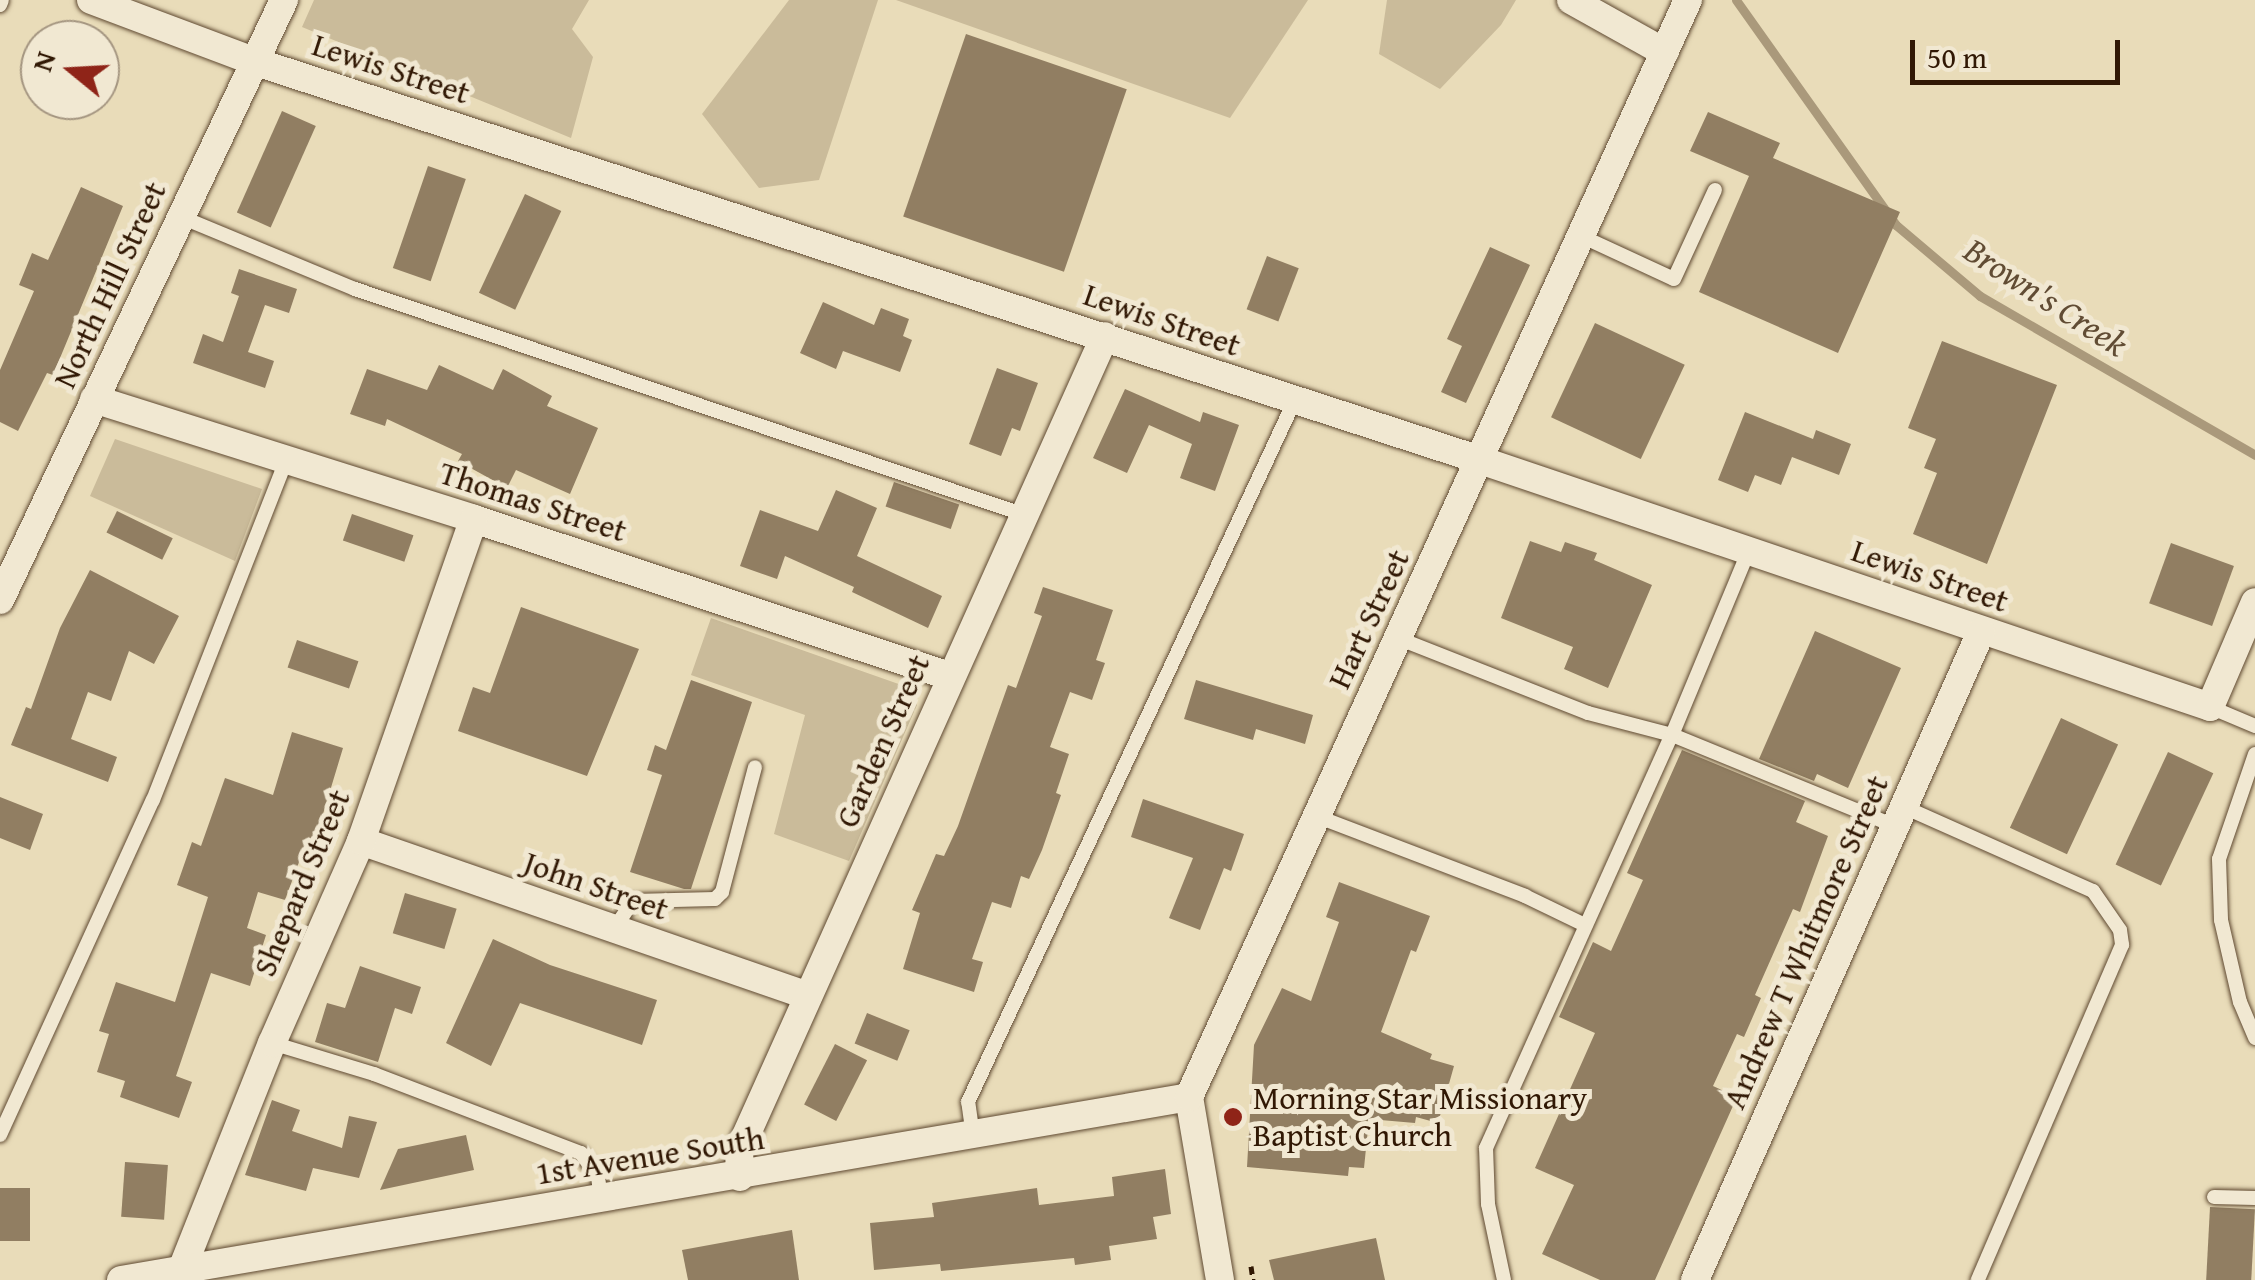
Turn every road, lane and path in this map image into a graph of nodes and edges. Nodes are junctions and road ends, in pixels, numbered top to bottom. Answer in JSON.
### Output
{"nodes":[{"id":1,"x":91,"y":0,"type":"edge"},
{"id":2,"x":284,"y":0,"type":"edge"},
{"id":3,"x":1571,"y":0,"type":"edge"},
{"id":4,"x":1688,"y":0,"type":"edge"},
{"id":5,"x":146,"y":10,"type":"edge"},
{"id":6,"x":1664,"y":52,"type":"junction"},
{"id":7,"x":256,"y":62,"type":"junction"},
{"id":8,"x":1715,"y":190,"type":"dead end"},
{"id":9,"x":180,"y":217,"type":"junction"},
{"id":10,"x":1582,"y":236,"type":"junction"},
{"id":11,"x":1105,"y":336,"type":"junction"},
{"id":12,"x":94,"y":399,"type":"junction"},
{"id":13,"x":1294,"y":402,"type":"junction"},
{"id":14,"x":1480,"y":460,"type":"junction"},
{"id":15,"x":286,"y":462,"type":"junction"},
{"id":16,"x":1025,"y":516,"type":"junction"},
{"id":17,"x":474,"y":519,"type":"junction"},
{"id":18,"x":1749,"y":550,"type":"junction"},
{"id":19,"x":0,"y":600,"type":"edge"},
{"id":20,"x":2255,"y":602,"type":"edge"},
{"id":21,"x":1982,"y":632,"type":"junction"},
{"id":22,"x":1400,"y":639,"type":"junction"},
{"id":23,"x":949,"y":676,"type":"junction"},
{"id":24,"x":2210,"y":707,"type":"junction"},
{"id":25,"x":2255,"y":726,"type":"edge"},
{"id":26,"x":1672,"y":735,"type":"junction"},
{"id":27,"x":2255,"y":754,"type":"edge"},
{"id":28,"x":755,"y":767,"type":"dead end"},
{"id":29,"x":1316,"y":816,"type":"junction"},
{"id":30,"x":1899,"y":817,"type":"junction"},
{"id":31,"x":362,"y":841,"type":"junction"},
{"id":32,"x":1585,"y":926,"type":"junction"},
{"id":33,"x":614,"y":928,"type":"junction"},
{"id":34,"x":808,"y":996,"type":"junction"},
{"id":35,"x":2255,"y":1038,"type":"edge"},
{"id":36,"x":272,"y":1043,"type":"junction"},
{"id":37,"x":1189,"y":1097,"type":"junction"},
{"id":38,"x":0,"y":1135,"type":"edge"},
{"id":39,"x":972,"y":1136,"type":"junction"},
{"id":40,"x":740,"y":1177,"type":"junction"},
{"id":41,"x":2214,"y":1196,"type":"dead end"},
{"id":42,"x":2255,"y":1198,"type":"edge"},
{"id":43,"x":602,"y":1200,"type":"junction"},
{"id":44,"x":1251,"y":1266,"type":"dead end"},
{"id":45,"x":182,"y":1269,"type":"junction"},
{"id":46,"x":121,"y":1280,"type":"edge"},
{"id":47,"x":1220,"y":1280,"type":"edge"},
{"id":48,"x":1253,"y":1280,"type":"edge"},
{"id":49,"x":1504,"y":1280,"type":"edge"},
{"id":50,"x":1694,"y":1280,"type":"edge"},
{"id":51,"x":1978,"y":1280,"type":"edge"}],
"edges":[{"from":1,"to":5,"type":"street","name":"Lewis Street"},
{"from":2,"to":7,"type":"street","name":"North Hill Street"},
{"from":3,"to":6,"type":"street"},
{"from":4,"to":6,"type":"street","name":"Hart Street"},
{"from":5,"to":7,"type":"street","name":"Lewis Street"},
{"from":6,"to":10,"type":"street","name":"Hart Street"},
{"from":7,"to":9,"type":"street","name":"North Hill Street"},
{"from":7,"to":11,"type":"street","name":"Lewis Street"},
{"from":8,"to":10,"type":"lane"},
{"from":9,"to":12,"type":"street","name":"North Hill Street"},
{"from":9,"to":16,"type":"lane"},
{"from":10,"to":14,"type":"street","name":"Hart Street"},
{"from":11,"to":13,"type":"street","name":"Lewis Street"},
{"from":11,"to":16,"type":"street","name":"Garden Street"},
{"from":12,"to":15,"type":"street","name":"Thomas Street"},
{"from":12,"to":19,"type":"street","name":"North Hill Street"},
{"from":13,"to":14,"type":"street","name":"Lewis Street"},
{"from":13,"to":39,"type":"lane"},
{"from":14,"to":18,"type":"street","name":"Lewis Street"},
{"from":14,"to":22,"type":"street","name":"Hart Street"},
{"from":15,"to":17,"type":"street","name":"Thomas Street"},
{"from":15,"to":38,"type":"lane"},
{"from":16,"to":23,"type":"street","name":"Garden Street"},
{"from":17,"to":23,"type":"street","name":"Thomas Street"},
{"from":17,"to":31,"type":"street","name":"Shepard Street"},
{"from":18,"to":21,"type":"street","name":"Lewis Street"},
{"from":18,"to":26,"type":"lane"},
{"from":20,"to":24,"type":"street"},
{"from":21,"to":24,"type":"street","name":"Lewis Street"},
{"from":21,"to":30,"type":"street","name":"Andrew T Whitmore Street"},
{"from":22,"to":26,"type":"lane"},
{"from":22,"to":29,"type":"street","name":"Hart Street"},
{"from":23,"to":34,"type":"street","name":"Garden Street"},
{"from":24,"to":25,"type":"lane"},
{"from":26,"to":30,"type":"lane"},
{"from":26,"to":32,"type":"lane"},
{"from":27,"to":35,"type":"lane"},
{"from":28,"to":33,"type":"lane"},
{"from":29,"to":32,"type":"lane"},
{"from":29,"to":37,"type":"street","name":"Hart Street"},
{"from":30,"to":50,"type":"street","name":"Andrew T Whitmore Street"},
{"from":30,"to":51,"type":"lane"},
{"from":31,"to":33,"type":"street","name":"John Street"},
{"from":31,"to":36,"type":"street","name":"Shepard Street"},
{"from":32,"to":49,"type":"lane"},
{"from":33,"to":34,"type":"street","name":"John Street"},
{"from":34,"to":40,"type":"street","name":"Garden Street"},
{"from":36,"to":43,"type":"lane"},
{"from":36,"to":45,"type":"street","name":"Shepard Street"},
{"from":37,"to":39,"type":"street","name":"1st Avenue South"},
{"from":37,"to":47,"type":"street"},
{"from":39,"to":40,"type":"street","name":"1st Avenue South"},
{"from":40,"to":43,"type":"street","name":"1st Avenue South"},
{"from":41,"to":42,"type":"lane"},
{"from":43,"to":45,"type":"street","name":"1st Avenue South"},
{"from":44,"to":48,"type":"path"},
{"from":45,"to":46,"type":"street","name":"1st Avenue South"}]}
